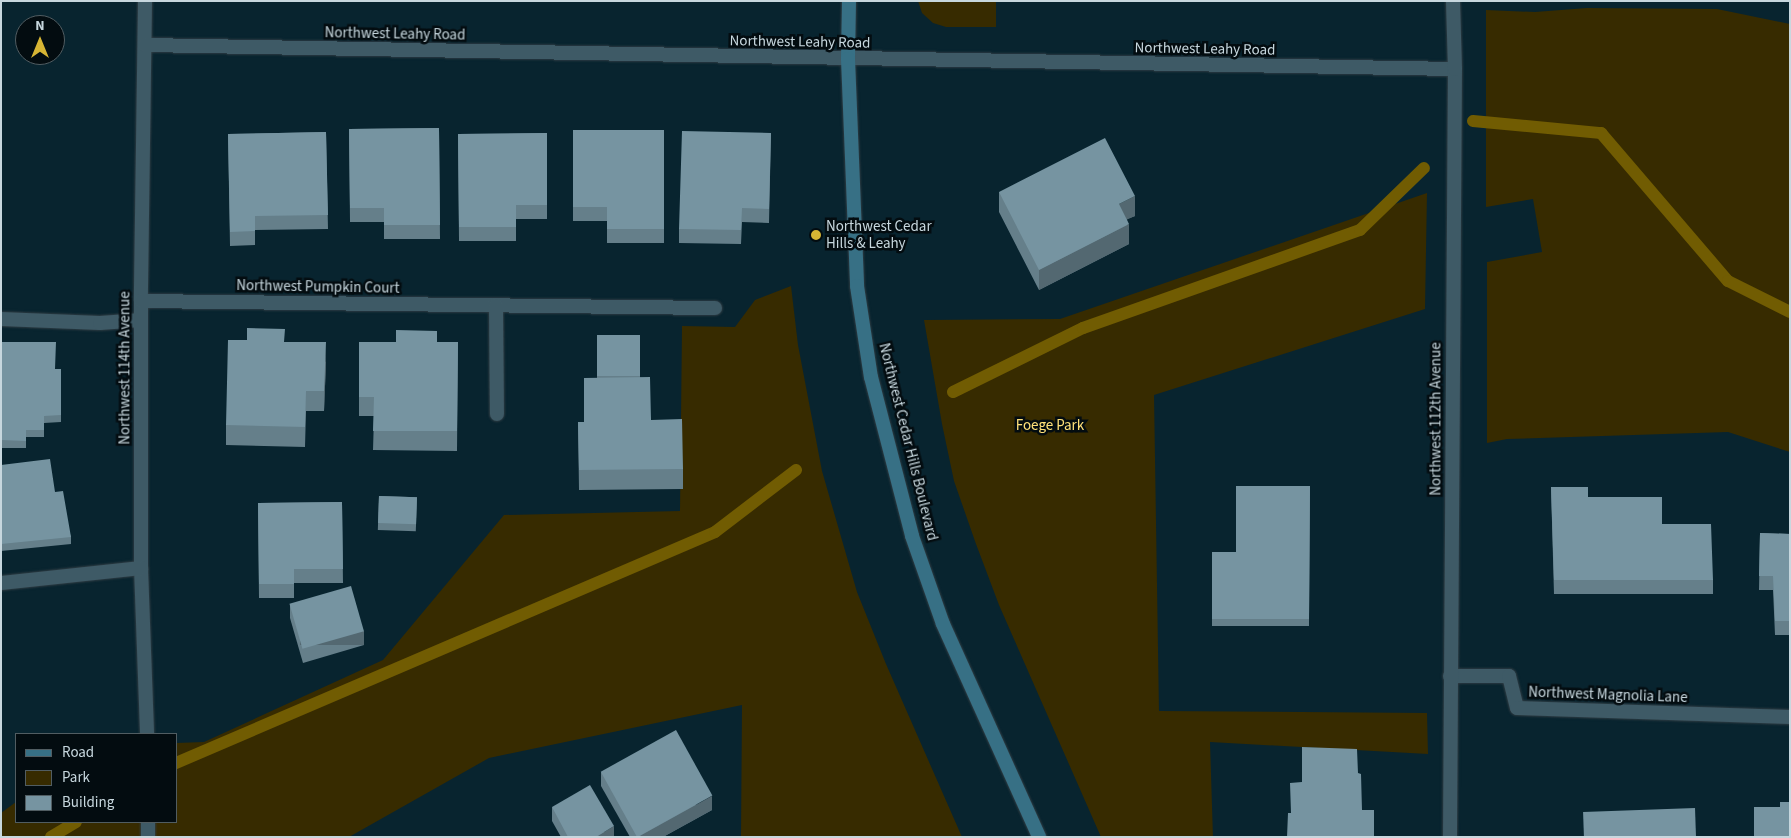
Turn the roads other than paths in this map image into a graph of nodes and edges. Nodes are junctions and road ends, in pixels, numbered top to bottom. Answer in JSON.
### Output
{"nodes":[{"id":1,"x":145,"y":1,"type":"edge"},
{"id":2,"x":849,"y":1,"type":"edge"},
{"id":3,"x":1453,"y":1,"type":"edge"},
{"id":4,"x":145,"y":45,"type":"junction"},
{"id":5,"x":848,"y":59,"type":"junction"},
{"id":6,"x":1455,"y":70,"type":"junction"},
{"id":7,"x":141,"y":301,"type":"junction"},
{"id":8,"x":496,"y":305,"type":"junction"},
{"id":9,"x":715,"y":308,"type":"dead end"},
{"id":10,"x":1,"y":319,"type":"edge"},
{"id":11,"x":141,"y":320,"type":"junction"},
{"id":12,"x":497,"y":414,"type":"dead end"},
{"id":13,"x":141,"y":568,"type":"junction"},
{"id":14,"x":1,"y":583,"type":"edge"},
{"id":15,"x":1450,"y":676,"type":"junction"},
{"id":16,"x":1790,"y":717,"type":"edge"},
{"id":17,"x":147,"y":733,"type":"edge"},
{"id":18,"x":148,"y":823,"type":"edge"},
{"id":19,"x":148,"y":837,"type":"edge"},
{"id":20,"x":1040,"y":837,"type":"edge"},
{"id":21,"x":1450,"y":837,"type":"edge"}],
"edges":[{"from":1,"to":4,"type":"street","name":"Northwest 114th Avenue"},
{"from":2,"to":5,"type":"main road","name":"Northwest Cedar Hills Boulevard"},
{"from":3,"to":6,"type":"street","name":"Northwest 112th Avenue"},
{"from":4,"to":5,"type":"street","name":"Northwest Leahy Road"},
{"from":4,"to":7,"type":"street","name":"Northwest 114th Avenue"},
{"from":5,"to":6,"type":"street","name":"Northwest Leahy Road"},
{"from":5,"to":20,"type":"main road","name":"Northwest Cedar Hills Boulevard"},
{"from":6,"to":15,"type":"street","name":"Northwest 112th Avenue"},
{"from":7,"to":8,"type":"street","name":"Northwest Pumpkin Court"},
{"from":7,"to":11,"type":"street","name":"Northwest 114th Avenue"},
{"from":8,"to":9,"type":"street","name":"Northwest Pumpkin Court"},
{"from":8,"to":12,"type":"street"},
{"from":10,"to":11,"type":"street"},
{"from":11,"to":13,"type":"street","name":"Northwest 114th Avenue"},
{"from":13,"to":14,"type":"street"},
{"from":13,"to":17,"type":"street","name":"Northwest 114th Avenue"},
{"from":15,"to":16,"type":"street","name":"Northwest Magnolia Lane"},
{"from":15,"to":21,"type":"street","name":"Northwest 112th Avenue"},
{"from":18,"to":19,"type":"street"}]}
